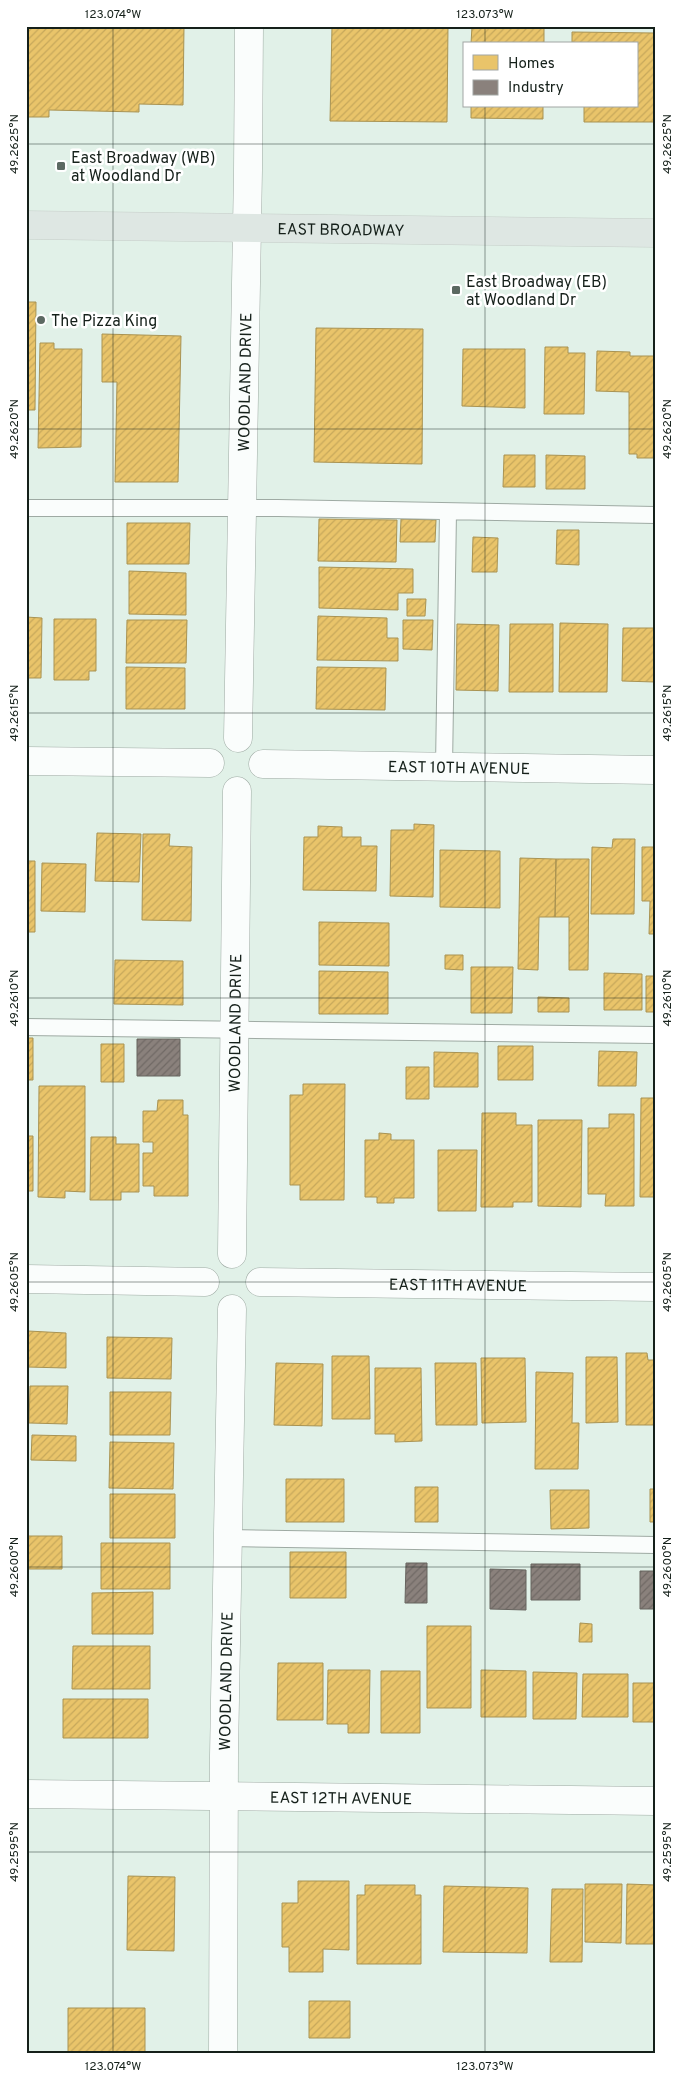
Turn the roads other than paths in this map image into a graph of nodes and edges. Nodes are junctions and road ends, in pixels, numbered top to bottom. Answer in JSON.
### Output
{"nodes":[{"id":1,"x":249,"y":26,"type":"edge"},
{"id":2,"x":26,"y":225,"type":"edge"},
{"id":3,"x":247,"y":229,"type":"junction"},
{"id":4,"x":655,"y":233,"type":"edge"},
{"id":5,"x":26,"y":508,"type":"edge"},
{"id":6,"x":242,"y":508,"type":"junction"},
{"id":7,"x":448,"y":512,"type":"junction"},
{"id":8,"x":655,"y":515,"type":"edge"},
{"id":9,"x":238,"y":738,"type":"junction"},
{"id":10,"x":26,"y":761,"type":"edge"},
{"id":11,"x":210,"y":763,"type":"junction"},
{"id":12,"x":263,"y":764,"type":"junction"},
{"id":13,"x":444,"y":767,"type":"junction"},
{"id":14,"x":655,"y":770,"type":"edge"},
{"id":15,"x":237,"y":791,"type":"junction"},
{"id":16,"x":26,"y":1027,"type":"edge"},
{"id":17,"x":235,"y":1030,"type":"junction"},
{"id":18,"x":655,"y":1035,"type":"edge"},
{"id":19,"x":232,"y":1254,"type":"junction"},
{"id":20,"x":26,"y":1279,"type":"edge"},
{"id":21,"x":204,"y":1282,"type":"junction"},
{"id":22,"x":260,"y":1282,"type":"junction"},
{"id":23,"x":655,"y":1287,"type":"edge"},
{"id":24,"x":232,"y":1309,"type":"junction"},
{"id":25,"x":228,"y":1538,"type":"junction"},
{"id":26,"x":655,"y":1544,"type":"edge"},
{"id":27,"x":26,"y":1794,"type":"edge"},
{"id":28,"x":224,"y":1796,"type":"junction"},
{"id":29,"x":655,"y":1801,"type":"edge"},
{"id":30,"x":223,"y":2053,"type":"edge"}],
"edges":[{"from":1,"to":3,"type":"street","name":"WOODLAND DRIVE"},
{"from":2,"to":3,"type":"main road","name":"EAST BROADWAY"},
{"from":3,"to":4,"type":"main road","name":"EAST BROADWAY"},
{"from":3,"to":6,"type":"street","name":"WOODLAND DRIVE"},
{"from":5,"to":6,"type":"lane"},
{"from":6,"to":7,"type":"lane"},
{"from":6,"to":9,"type":"street","name":"WOODLAND DRIVE"},
{"from":7,"to":8,"type":"lane"},
{"from":7,"to":13,"type":"lane"},
{"from":9,"to":11,"type":"street"},
{"from":9,"to":12,"type":"street"},
{"from":10,"to":11,"type":"street"},
{"from":11,"to":15,"type":"street"},
{"from":12,"to":13,"type":"street","name":"EAST 10TH AVENUE"},
{"from":12,"to":15,"type":"street"},
{"from":13,"to":14,"type":"street","name":"EAST 10TH AVENUE"},
{"from":15,"to":17,"type":"street","name":"WOODLAND DRIVE"},
{"from":16,"to":17,"type":"lane"},
{"from":17,"to":18,"type":"lane"},
{"from":17,"to":19,"type":"street","name":"WOODLAND DRIVE"},
{"from":19,"to":21,"type":"street"},
{"from":19,"to":22,"type":"street"},
{"from":20,"to":21,"type":"street"},
{"from":21,"to":24,"type":"street"},
{"from":22,"to":23,"type":"street","name":"EAST 11TH AVENUE"},
{"from":22,"to":24,"type":"street"},
{"from":24,"to":25,"type":"street","name":"WOODLAND DRIVE"},
{"from":25,"to":26,"type":"lane"},
{"from":25,"to":28,"type":"street","name":"WOODLAND DRIVE"},
{"from":27,"to":28,"type":"street","name":"EAST 12TH AVENUE"},
{"from":28,"to":29,"type":"street","name":"EAST 12TH AVENUE"},
{"from":28,"to":30,"type":"street","name":"WOODLAND DRIVE"}]}
